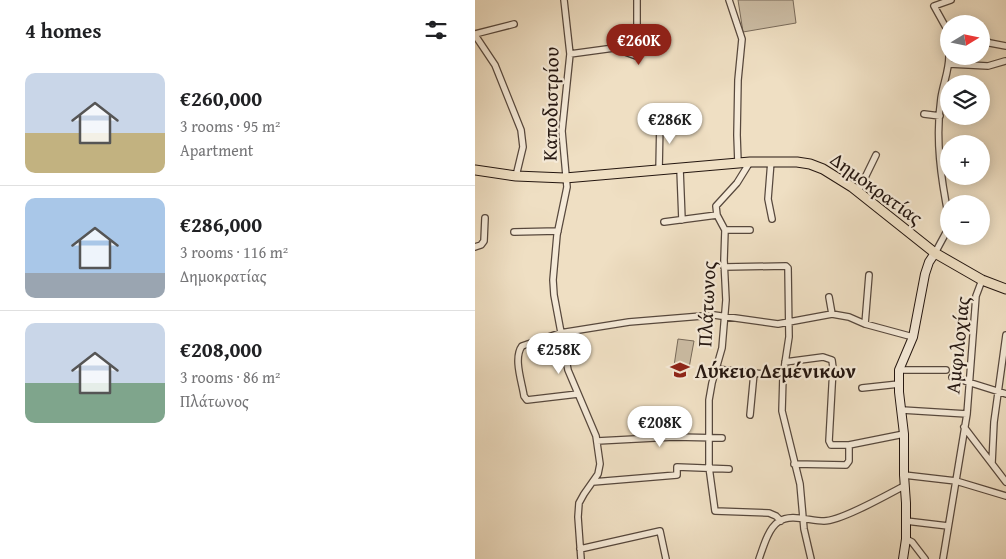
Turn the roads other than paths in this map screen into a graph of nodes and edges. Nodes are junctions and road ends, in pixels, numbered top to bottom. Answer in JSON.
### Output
{"nodes":[{"id":1,"x":563,"y":0,"type":"edge"},
{"id":2,"x":637,"y":0,"type":"edge"},
{"id":3,"x":729,"y":0,"type":"edge"},
{"id":4,"x":951,"y":0,"type":"edge"},
{"id":5,"x":940,"y":17,"type":"edge"},
{"id":6,"x":513,"y":24,"type":"dead end"},
{"id":7,"x":475,"y":34,"type":"edge"},
{"id":8,"x":990,"y":43,"type":"edge"},
{"id":9,"x":1006,"y":46,"type":"edge"},
{"id":10,"x":570,"y":54,"type":"junction"},
{"id":11,"x":1005,"y":61,"type":"edge"},
{"id":12,"x":968,"y":65,"type":"edge"},
{"id":13,"x":924,"y":114,"type":"dead end"},
{"id":14,"x":940,"y":116,"type":"joint"},
{"id":15,"x":660,"y":119,"type":"dead end"},
{"id":16,"x":876,"y":155,"type":"dead end"},
{"id":17,"x":771,"y":161,"type":"junction"},
{"id":18,"x":750,"y":162,"type":"junction"},
{"id":19,"x":738,"y":163,"type":"junction"},
{"id":20,"x":679,"y":169,"type":"junction"},
{"id":21,"x":475,"y":170,"type":"edge"},
{"id":22,"x":659,"y":171,"type":"junction"},
{"id":23,"x":516,"y":176,"type":"junction"},
{"id":24,"x":565,"y":178,"type":"junction"},
{"id":25,"x":858,"y":192,"type":"junction"},
{"id":26,"x":944,"y":195,"type":"edge"},
{"id":27,"x":717,"y":215,"type":"junction"},
{"id":28,"x":485,"y":218,"type":"dead end"},
{"id":29,"x":772,"y":219,"type":"dead end"},
{"id":30,"x":682,"y":220,"type":"junction"},
{"id":31,"x":664,"y":222,"type":"dead end"},
{"id":32,"x":725,"y":230,"type":"junction"},
{"id":33,"x":750,"y":230,"type":"dead end"},
{"id":34,"x":514,"y":232,"type":"dead end"},
{"id":35,"x":558,"y":232,"type":"junction"},
{"id":36,"x":940,"y":244,"type":"edge"},
{"id":37,"x":475,"y":247,"type":"edge"},
{"id":38,"x":935,"y":253,"type":"junction"},
{"id":39,"x":724,"y":267,"type":"junction"},
{"id":40,"x":869,"y":275,"type":"dead end"},
{"id":41,"x":982,"y":280,"type":"junction"},
{"id":42,"x":1006,"y":289,"type":"edge"},
{"id":43,"x":829,"y":297,"type":"dead end"},
{"id":44,"x":831,"y":314,"type":"junction"},
{"id":45,"x":725,"y":316,"type":"junction"},
{"id":46,"x":788,"y":322,"type":"junction"},
{"id":47,"x":865,"y":324,"type":"junction"},
{"id":48,"x":560,"y":333,"type":"junction"},
{"id":49,"x":1006,"y":335,"type":"edge"},
{"id":50,"x":913,"y":337,"type":"junction"},
{"id":51,"x":785,"y":362,"type":"junction"},
{"id":52,"x":716,"y":369,"type":"junction"},
{"id":53,"x":899,"y":370,"type":"junction"},
{"id":54,"x":946,"y":370,"type":"dead end"},
{"id":55,"x":754,"y":373,"type":"junction"},
{"id":56,"x":783,"y":376,"type":"junction"},
{"id":57,"x":952,"y":377,"type":"dead end"},
{"id":58,"x":970,"y":383,"type":"junction"},
{"id":59,"x":899,"y":384,"type":"junction"},
{"id":60,"x":862,"y":388,"type":"dead end"},
{"id":61,"x":999,"y":392,"type":"junction"},
{"id":62,"x":578,"y":394,"type":"junction"},
{"id":63,"x":1006,"y":394,"type":"edge"},
{"id":64,"x":902,"y":410,"type":"junction"},
{"id":65,"x":967,"y":414,"type":"junction"},
{"id":66,"x":750,"y":415,"type":"dead end"},
{"id":67,"x":964,"y":427,"type":"junction"},
{"id":68,"x":904,"y":434,"type":"junction"},
{"id":69,"x":709,"y":438,"type":"junction"},
{"id":70,"x":723,"y":438,"type":"dead end"},
{"id":71,"x":597,"y":441,"type":"junction"},
{"id":72,"x":849,"y":445,"type":"junction"},
{"id":73,"x":992,"y":463,"type":"junction"},
{"id":74,"x":794,"y":464,"type":"junction"},
{"id":75,"x":709,"y":467,"type":"junction"},
{"id":76,"x":729,"y":469,"type":"dead end"},
{"id":77,"x":904,"y":475,"type":"junction"},
{"id":78,"x":956,"y":481,"type":"junction"},
{"id":79,"x":593,"y":482,"type":"junction"},
{"id":80,"x":1006,"y":482,"type":"edge"},
{"id":81,"x":904,"y":486,"type":"junction"},
{"id":82,"x":1006,"y":496,"type":"edge"},
{"id":83,"x":803,"y":519,"type":"junction"},
{"id":84,"x":781,"y":520,"type":"junction"},
{"id":85,"x":906,"y":521,"type":"junction"},
{"id":86,"x":949,"y":526,"type":"junction"},
{"id":87,"x":906,"y":539,"type":"junction"},
{"id":88,"x":580,"y":549,"type":"junction"},
{"id":89,"x":581,"y":559,"type":"edge"},
{"id":90,"x":666,"y":559,"type":"edge"},
{"id":91,"x":759,"y":559,"type":"edge"},
{"id":92,"x":811,"y":559,"type":"edge"},
{"id":93,"x":903,"y":559,"type":"edge"},
{"id":94,"x":925,"y":559,"type":"edge"},
{"id":95,"x":943,"y":559,"type":"edge"}],
"edges":[{"from":1,"to":10,"type":"street","name":"Καποδιστρίου"},
{"from":2,"to":10,"type":"street"},
{"from":3,"to":19,"type":"street"},
{"from":4,"to":5,"type":"street"},
{"from":6,"to":7,"type":"street"},
{"from":7,"to":23,"type":"street"},
{"from":8,"to":9,"type":"street"},
{"from":10,"to":24,"type":"street","name":"Καποδιστρίου"},
{"from":11,"to":12,"type":"street"},
{"from":13,"to":14,"type":"street"},
{"from":14,"to":26,"type":"street"},
{"from":15,"to":22,"type":"street"},
{"from":16,"to":25,"type":"street"},
{"from":17,"to":18,"type":"main road","name":"Δημοκρατίας"},
{"from":17,"to":25,"type":"main road","name":"Δημοκρατίας"},
{"from":17,"to":29,"type":"street"},
{"from":18,"to":19,"type":"main road","name":"Δημοκρατίας"},
{"from":18,"to":27,"type":"street"},
{"from":19,"to":20,"type":"main road","name":"Δημοκρατίας"},
{"from":20,"to":22,"type":"main road","name":"Δημοκρατίας"},
{"from":20,"to":30,"type":"street"},
{"from":21,"to":23,"type":"main road","name":"Δημοκρατίας"},
{"from":22,"to":24,"type":"main road","name":"Δημοκρατίας"},
{"from":23,"to":24,"type":"main road","name":"Δημοκρατίας"},
{"from":24,"to":35,"type":"street","name":"Καποδιστρίου"},
{"from":25,"to":38,"type":"main road","name":"Δημοκρατίας"},
{"from":27,"to":30,"type":"street"},
{"from":27,"to":32,"type":"street","name":"Πλάτωνος"},
{"from":28,"to":37,"type":"street"},
{"from":30,"to":31,"type":"street"},
{"from":32,"to":33,"type":"street"},
{"from":32,"to":39,"type":"street","name":"Πλάτωνος"},
{"from":34,"to":35,"type":"street"},
{"from":35,"to":48,"type":"street","name":"Καποδιστρίου"},
{"from":36,"to":38,"type":"street"},
{"from":38,"to":41,"type":"main road","name":"Δημοκρατίας"},
{"from":38,"to":50,"type":"street"},
{"from":39,"to":45,"type":"street","name":"Πλάτωνος"},
{"from":39,"to":46,"type":"street"},
{"from":40,"to":47,"type":"street"},
{"from":41,"to":42,"type":"main road","name":"Δημοκρατίας"},
{"from":41,"to":58,"type":"street","name":"Αμφιλοχίας"},
{"from":43,"to":44,"type":"street"},
{"from":44,"to":46,"type":"street"},
{"from":44,"to":47,"type":"street"},
{"from":45,"to":46,"type":"street"},
{"from":45,"to":48,"type":"street"},
{"from":45,"to":52,"type":"street","name":"Πλάτωνος"},
{"from":46,"to":51,"type":"street"},
{"from":47,"to":50,"type":"street"},
{"from":48,"to":62,"type":"street","name":"Καποδιστρίου"},
{"from":48,"to":62,"type":"street"},
{"from":49,"to":61,"type":"street"},
{"from":50,"to":53,"type":"street"},
{"from":51,"to":56,"type":"street"},
{"from":51,"to":72,"type":"street"},
{"from":52,"to":55,"type":"street"},
{"from":52,"to":69,"type":"street","name":"Πλάτωνος"},
{"from":53,"to":54,"type":"street"},
{"from":53,"to":59,"type":"street"},
{"from":55,"to":56,"type":"street"},
{"from":55,"to":66,"type":"street"},
{"from":56,"to":74,"type":"street"},
{"from":57,"to":58,"type":"street"},
{"from":58,"to":61,"type":"street"},
{"from":58,"to":65,"type":"street","name":"Αμφιλοχίας"},
{"from":59,"to":60,"type":"street"},
{"from":59,"to":64,"type":"street"},
{"from":61,"to":63,"type":"street"},
{"from":61,"to":73,"type":"street"},
{"from":62,"to":71,"type":"street","name":"Καποδιστρίου"},
{"from":64,"to":65,"type":"street"},
{"from":64,"to":68,"type":"street"},
{"from":65,"to":67,"type":"street","name":"Αμφιλοχίας"},
{"from":67,"to":73,"type":"street"},
{"from":67,"to":78,"type":"street","name":"Αμφιλοχίας"},
{"from":68,"to":72,"type":"street"},
{"from":68,"to":77,"type":"street"},
{"from":69,"to":70,"type":"street"},
{"from":69,"to":71,"type":"street"},
{"from":69,"to":75,"type":"street","name":"Πλάτωνος"},
{"from":71,"to":79,"type":"street","name":"Καποδιστρίου"},
{"from":72,"to":74,"type":"street"},
{"from":73,"to":80,"type":"street"},
{"from":74,"to":83,"type":"street"},
{"from":75,"to":76,"type":"street"},
{"from":75,"to":79,"type":"street"},
{"from":75,"to":84,"type":"street","name":"Πλάτωνος"},
{"from":77,"to":78,"type":"street"},
{"from":77,"to":81,"type":"street"},
{"from":78,"to":82,"type":"street"},
{"from":78,"to":86,"type":"street","name":"Αμφιλοχίας"},
{"from":79,"to":88,"type":"street","name":"Καποδιστρίου"},
{"from":81,"to":83,"type":"street"},
{"from":81,"to":85,"type":"street"},
{"from":83,"to":84,"type":"street"},
{"from":83,"to":92,"type":"street"},
{"from":84,"to":91,"type":"street"},
{"from":85,"to":86,"type":"street"},
{"from":85,"to":87,"type":"street"},
{"from":86,"to":95,"type":"street","name":"Αμφιλοχίας"},
{"from":87,"to":93,"type":"street"},
{"from":87,"to":94,"type":"street"},
{"from":88,"to":89,"type":"street","name":"Καποδιστρίου"},
{"from":88,"to":90,"type":"street"}]}
